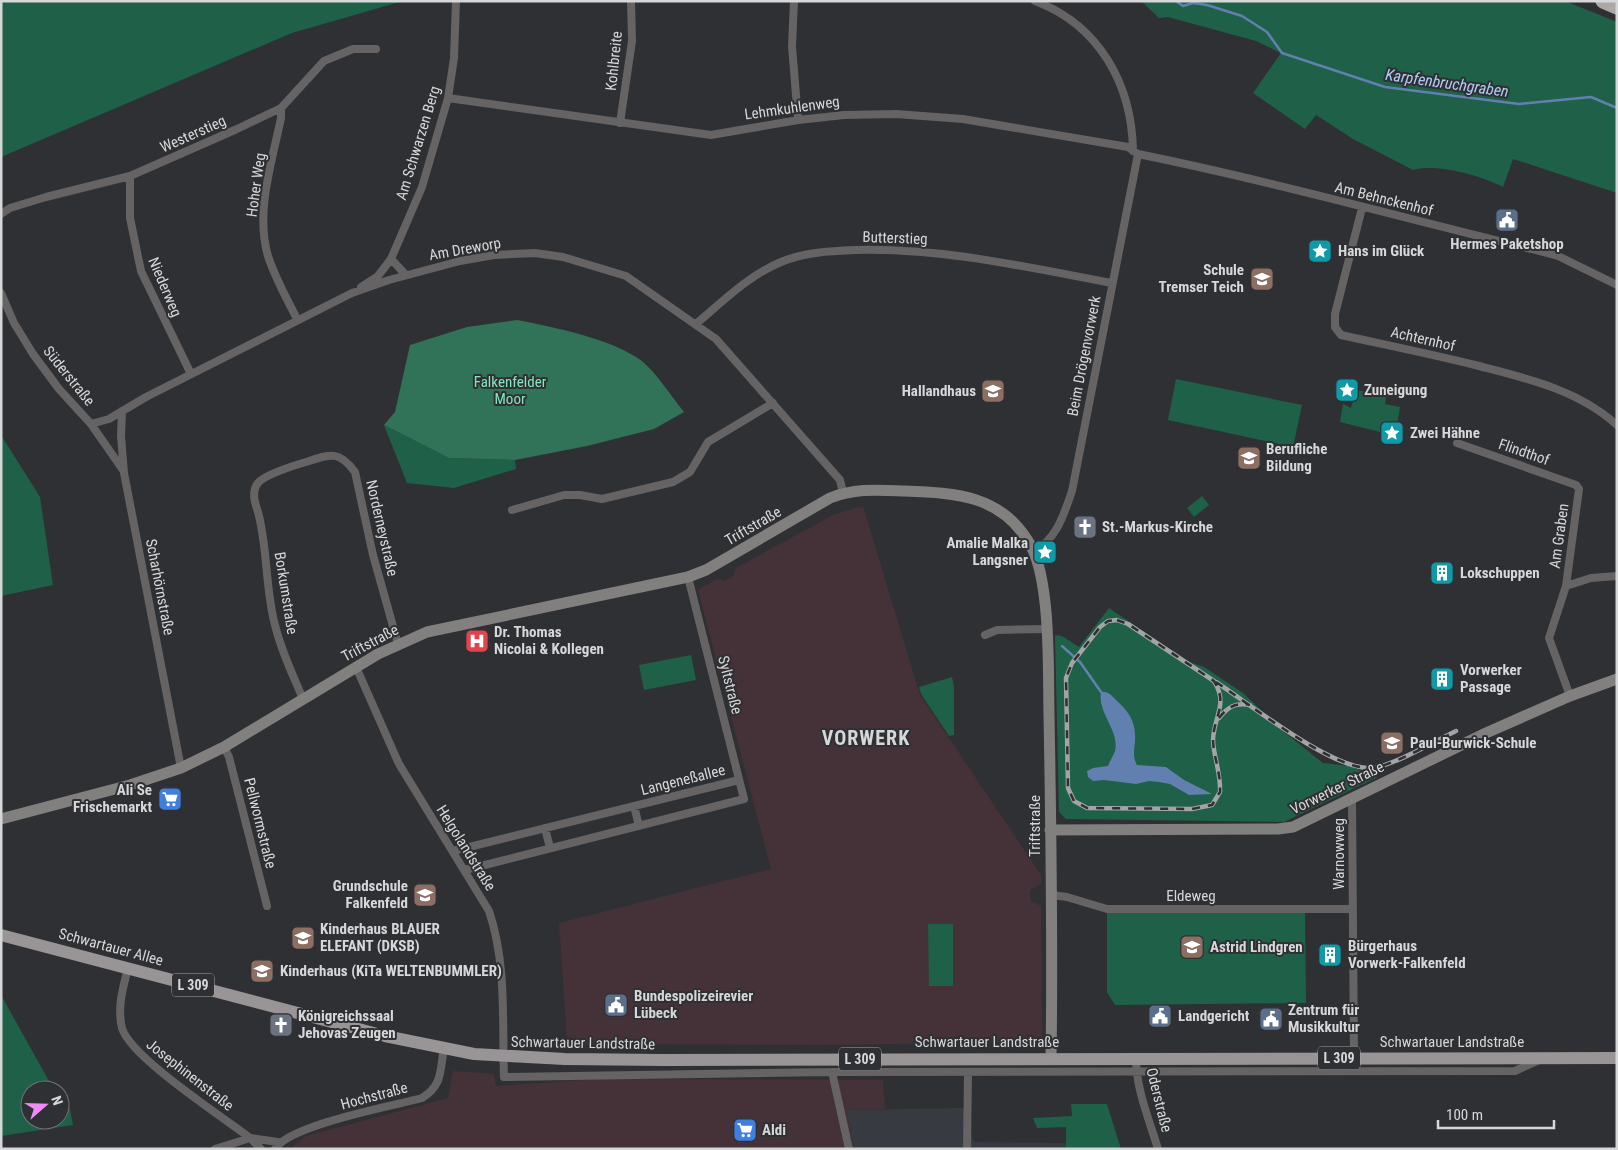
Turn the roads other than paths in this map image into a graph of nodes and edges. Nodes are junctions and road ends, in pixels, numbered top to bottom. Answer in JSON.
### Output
{"nodes":[{"id":1,"x":456,"y":1,"type":"edge"},
{"id":2,"x":632,"y":1,"type":"edge"},
{"id":3,"x":794,"y":1,"type":"edge"},
{"id":4,"x":1034,"y":1,"type":"edge"},
{"id":5,"x":1604,"y":1,"type":"edge"},
{"id":6,"x":1617,"y":7,"type":"edge"},
{"id":7,"x":376,"y":49,"type":"dead end"},
{"id":8,"x":448,"y":98,"type":"junction"},
{"id":9,"x":281,"y":108,"type":"junction"},
{"id":10,"x":798,"y":120,"type":"junction"},
{"id":11,"x":620,"y":123,"type":"junction"},
{"id":12,"x":1136,"y":152,"type":"junction"},
{"id":13,"x":130,"y":176,"type":"junction"},
{"id":14,"x":1362,"y":208,"type":"junction"},
{"id":15,"x":1,"y":214,"type":"edge"},
{"id":16,"x":391,"y":259,"type":"junction"},
{"id":17,"x":406,"y":275,"type":"junction"},
{"id":18,"x":1112,"y":283,"type":"junction"},
{"id":19,"x":1617,"y":285,"type":"edge"},
{"id":20,"x":1,"y":293,"type":"edge"},
{"id":21,"x":352,"y":293,"type":"junction"},
{"id":22,"x":298,"y":320,"type":"junction"},
{"id":23,"x":696,"y":324,"type":"junction"},
{"id":24,"x":191,"y":374,"type":"junction"},
{"id":25,"x":772,"y":402,"type":"junction"},
{"id":26,"x":122,"y":411,"type":"junction"},
{"id":27,"x":92,"y":424,"type":"junction"},
{"id":28,"x":1617,"y":425,"type":"edge"},
{"id":29,"x":1457,"y":444,"type":"dead end"},
{"id":30,"x":124,"y":472,"type":"junction"},
{"id":31,"x":255,"y":488,"type":"joint"},
{"id":32,"x":1579,"y":489,"type":"joint"},
{"id":33,"x":843,"y":493,"type":"junction"},
{"id":34,"x":512,"y":510,"type":"dead end"},
{"id":35,"x":1034,"y":550,"type":"junction"},
{"id":36,"x":1617,"y":576,"type":"edge"},
{"id":37,"x":688,"y":577,"type":"junction"},
{"id":38,"x":1566,"y":586,"type":"junction"},
{"id":39,"x":1046,"y":629,"type":"junction"},
{"id":40,"x":985,"y":635,"type":"dead end"},
{"id":41,"x":398,"y":644,"type":"junction"},
{"id":42,"x":356,"y":667,"type":"junction"},
{"id":43,"x":1617,"y":679,"type":"edge"},
{"id":44,"x":1570,"y":696,"type":"junction"},
{"id":45,"x":303,"y":699,"type":"junction"},
{"id":46,"x":224,"y":747,"type":"junction"},
{"id":47,"x":181,"y":768,"type":"junction"},
{"id":48,"x":739,"y":780,"type":"junction"},
{"id":49,"x":1352,"y":798,"type":"junction"},
{"id":50,"x":634,"y":806,"type":"junction"},
{"id":51,"x":1,"y":819,"type":"edge"},
{"id":52,"x":639,"y":826,"type":"junction"},
{"id":53,"x":545,"y":828,"type":"junction"},
{"id":54,"x":1050,"y":830,"type":"junction"},
{"id":55,"x":550,"y":848,"type":"junction"},
{"id":56,"x":453,"y":851,"type":"junction"},
{"id":57,"x":465,"y":870,"type":"junction"},
{"id":58,"x":1051,"y":895,"type":"junction"},
{"id":59,"x":268,"y":906,"type":"dead end"},
{"id":60,"x":1334,"y":909,"type":"joint"},
{"id":61,"x":1353,"y":911,"type":"junction"},
{"id":62,"x":1,"y":935,"type":"edge"},
{"id":63,"x":128,"y":968,"type":"junction"},
{"id":64,"x":444,"y":1048,"type":"junction"},
{"id":65,"x":504,"y":1057,"type":"junction"},
{"id":66,"x":1051,"y":1058,"type":"junction"},
{"id":67,"x":1136,"y":1058,"type":"junction"},
{"id":68,"x":1354,"y":1058,"type":"junction"},
{"id":69,"x":1543,"y":1058,"type":"junction"},
{"id":70,"x":1617,"y":1058,"type":"edge"},
{"id":71,"x":832,"y":1072,"type":"junction"},
{"id":72,"x":1136,"y":1072,"type":"junction"},
{"id":73,"x":968,"y":1073,"type":"junction"},
{"id":74,"x":250,"y":1138,"type":"junction"},
{"id":75,"x":277,"y":1146,"type":"edge"},
{"id":76,"x":215,"y":1149,"type":"edge"},
{"id":77,"x":261,"y":1149,"type":"edge"},
{"id":78,"x":849,"y":1149,"type":"edge"},
{"id":79,"x":967,"y":1149,"type":"edge"},
{"id":80,"x":1158,"y":1149,"type":"edge"}],
"edges":[{"from":1,"to":8,"type":"street","name":"Am Schwarzen Berg"},
{"from":2,"to":11,"type":"street","name":"Kohlbreite"},
{"from":3,"to":10,"type":"street"},
{"from":4,"to":12,"type":"street","name":"Beim Drögenvorwerk"},
{"from":5,"to":6,"type":"highway"},
{"from":7,"to":9,"type":"street","name":"Westerstieg"},
{"from":8,"to":11,"type":"street","name":"Lehmkuhlenweg"},
{"from":8,"to":16,"type":"street","name":"Am Schwarzen Berg"},
{"from":9,"to":13,"type":"street","name":"Westerstieg"},
{"from":9,"to":22,"type":"street","name":"Hoher Weg"},
{"from":10,"to":11,"type":"street","name":"Lehmkuhlenweg"},
{"from":10,"to":12,"type":"street","name":"Lehmkuhlenweg"},
{"from":12,"to":14,"type":"street","name":"Am Behnckenhof"},
{"from":12,"to":18,"type":"street","name":"Beim Drögenvorwerk"},
{"from":13,"to":15,"type":"street","name":"Westerstieg"},
{"from":13,"to":24,"type":"street","name":"Niederweg"},
{"from":14,"to":19,"type":"street","name":"Am Behnckenhof"},
{"from":14,"to":28,"type":"street","name":"Achternhof"},
{"from":16,"to":17,"type":"street"},
{"from":16,"to":21,"type":"street","name":"Am Schwarzen Berg"},
{"from":17,"to":21,"type":"street","name":"Am Dreworp"},
{"from":17,"to":23,"type":"street","name":"Am Dreworp"},
{"from":18,"to":23,"type":"street","name":"Butterstieg"},
{"from":18,"to":35,"type":"street","name":"Beim Drögenvorwerk"},
{"from":20,"to":27,"type":"street","name":"Süderstraße"},
{"from":21,"to":22,"type":"street","name":"Am Dreworp"},
{"from":22,"to":24,"type":"street","name":"Am Dreworp"},
{"from":23,"to":25,"type":"street","name":"Am Dreworp"},
{"from":24,"to":26,"type":"street","name":"Am Dreworp"},
{"from":25,"to":33,"type":"street","name":"Am Dreworp"},
{"from":25,"to":34,"type":"street"},
{"from":26,"to":27,"type":"street","name":"Am Dreworp"},
{"from":26,"to":30,"type":"street","name":"Scharhörnstraße"},
{"from":27,"to":30,"type":"street","name":"Süderstraße"},
{"from":29,"to":32,"type":"street","name":"Flindthof"},
{"from":30,"to":47,"type":"street","name":"Scharhörnstraße"},
{"from":31,"to":41,"type":"street","name":"Norderneystraße"},
{"from":31,"to":45,"type":"street","name":"Borkumstraße"},
{"from":32,"to":38,"type":"street","name":"Am Graben"},
{"from":33,"to":35,"type":"street","name":"Triftstraße"},
{"from":33,"to":37,"type":"street","name":"Triftstraße"},
{"from":35,"to":39,"type":"street","name":"Triftstraße"},
{"from":36,"to":38,"type":"street"},
{"from":37,"to":41,"type":"street","name":"Triftstraße"},
{"from":37,"to":48,"type":"street","name":"Syltstraße"},
{"from":38,"to":44,"type":"street","name":"Am Graben"},
{"from":39,"to":40,"type":"street"},
{"from":39,"to":54,"type":"street","name":"Triftstraße"},
{"from":41,"to":42,"type":"street","name":"Triftstraße"},
{"from":42,"to":45,"type":"street","name":"Triftstraße"},
{"from":42,"to":56,"type":"street","name":"Helgolandstraße"},
{"from":43,"to":44,"type":"street","name":"Vorwerker Straße"},
{"from":44,"to":49,"type":"street","name":"Vorwerker Straße"},
{"from":45,"to":46,"type":"street","name":"Triftstraße"},
{"from":46,"to":47,"type":"street","name":"Triftstraße"},
{"from":46,"to":59,"type":"street","name":"Pellwormstraße"},
{"from":47,"to":51,"type":"street","name":"Triftstraße"},
{"from":48,"to":50,"type":"street","name":"Langeneßallee"},
{"from":48,"to":52,"type":"street","name":"Syltstraße"},
{"from":49,"to":54,"type":"street","name":"Vorwerker Straße"},
{"from":49,"to":61,"type":"street","name":"Warnowweg"},
{"from":50,"to":52,"type":"street","name":"Langeneßallee"},
{"from":50,"to":53,"type":"street","name":"Langeneßallee"},
{"from":52,"to":55,"type":"street"},
{"from":53,"to":55,"type":"street"},
{"from":53,"to":56,"type":"street","name":"Langeneßallee"},
{"from":54,"to":58,"type":"street","name":"Triftstraße"},
{"from":55,"to":57,"type":"street"},
{"from":56,"to":57,"type":"street","name":"Helgolandstraße"},
{"from":57,"to":65,"type":"street","name":"Helgolandstraße"},
{"from":58,"to":60,"type":"street","name":"Eldeweg"},
{"from":58,"to":66,"type":"street","name":"Triftstraße"},
{"from":60,"to":61,"type":"street","name":"Warnowweg"},
{"from":61,"to":68,"type":"street"},
{"from":62,"to":63,"type":"main road","name":"Schwartauer Allee","number":"L 309"},
{"from":63,"to":64,"type":"main road","name":"Schwartauer Allee","number":"L 309"},
{"from":63,"to":74,"type":"street","name":"Josephinenstraße"},
{"from":64,"to":65,"type":"main road","name":"Schwartauer Allee","number":"L 309"},
{"from":64,"to":75,"type":"street","name":"Hochstraße"},
{"from":65,"to":66,"type":"main road","name":"Schwartauer Landstraße","number":"L 309"},
{"from":65,"to":71,"type":"street","name":"Schwartauer Landstraße"},
{"from":66,"to":67,"type":"main road","name":"Schwartauer Landstraße","number":"L 309"},
{"from":67,"to":68,"type":"main road","name":"Schwartauer Landstraße","number":"L 309"},
{"from":67,"to":72,"type":"street","name":"Oderstraße"},
{"from":68,"to":69,"type":"main road","name":"Schwartauer Landstraße","number":"L 309"},
{"from":69,"to":70,"type":"main road","name":"Schwartauer Landstraße","number":"L 309"},
{"from":69,"to":72,"type":"street","name":"Schwartauer Landstraße"},
{"from":71,"to":73,"type":"street","name":"Schwartauer Landstraße"},
{"from":71,"to":78,"type":"street"},
{"from":72,"to":73,"type":"street","name":"Schwartauer Landstraße"},
{"from":72,"to":80,"type":"street","name":"Oderstraße"},
{"from":73,"to":79,"type":"street"},
{"from":74,"to":75,"type":"street","name":"Hochstraße"},
{"from":74,"to":76,"type":"street","name":"Hochstraße"},
{"from":74,"to":77,"type":"street"}]}
